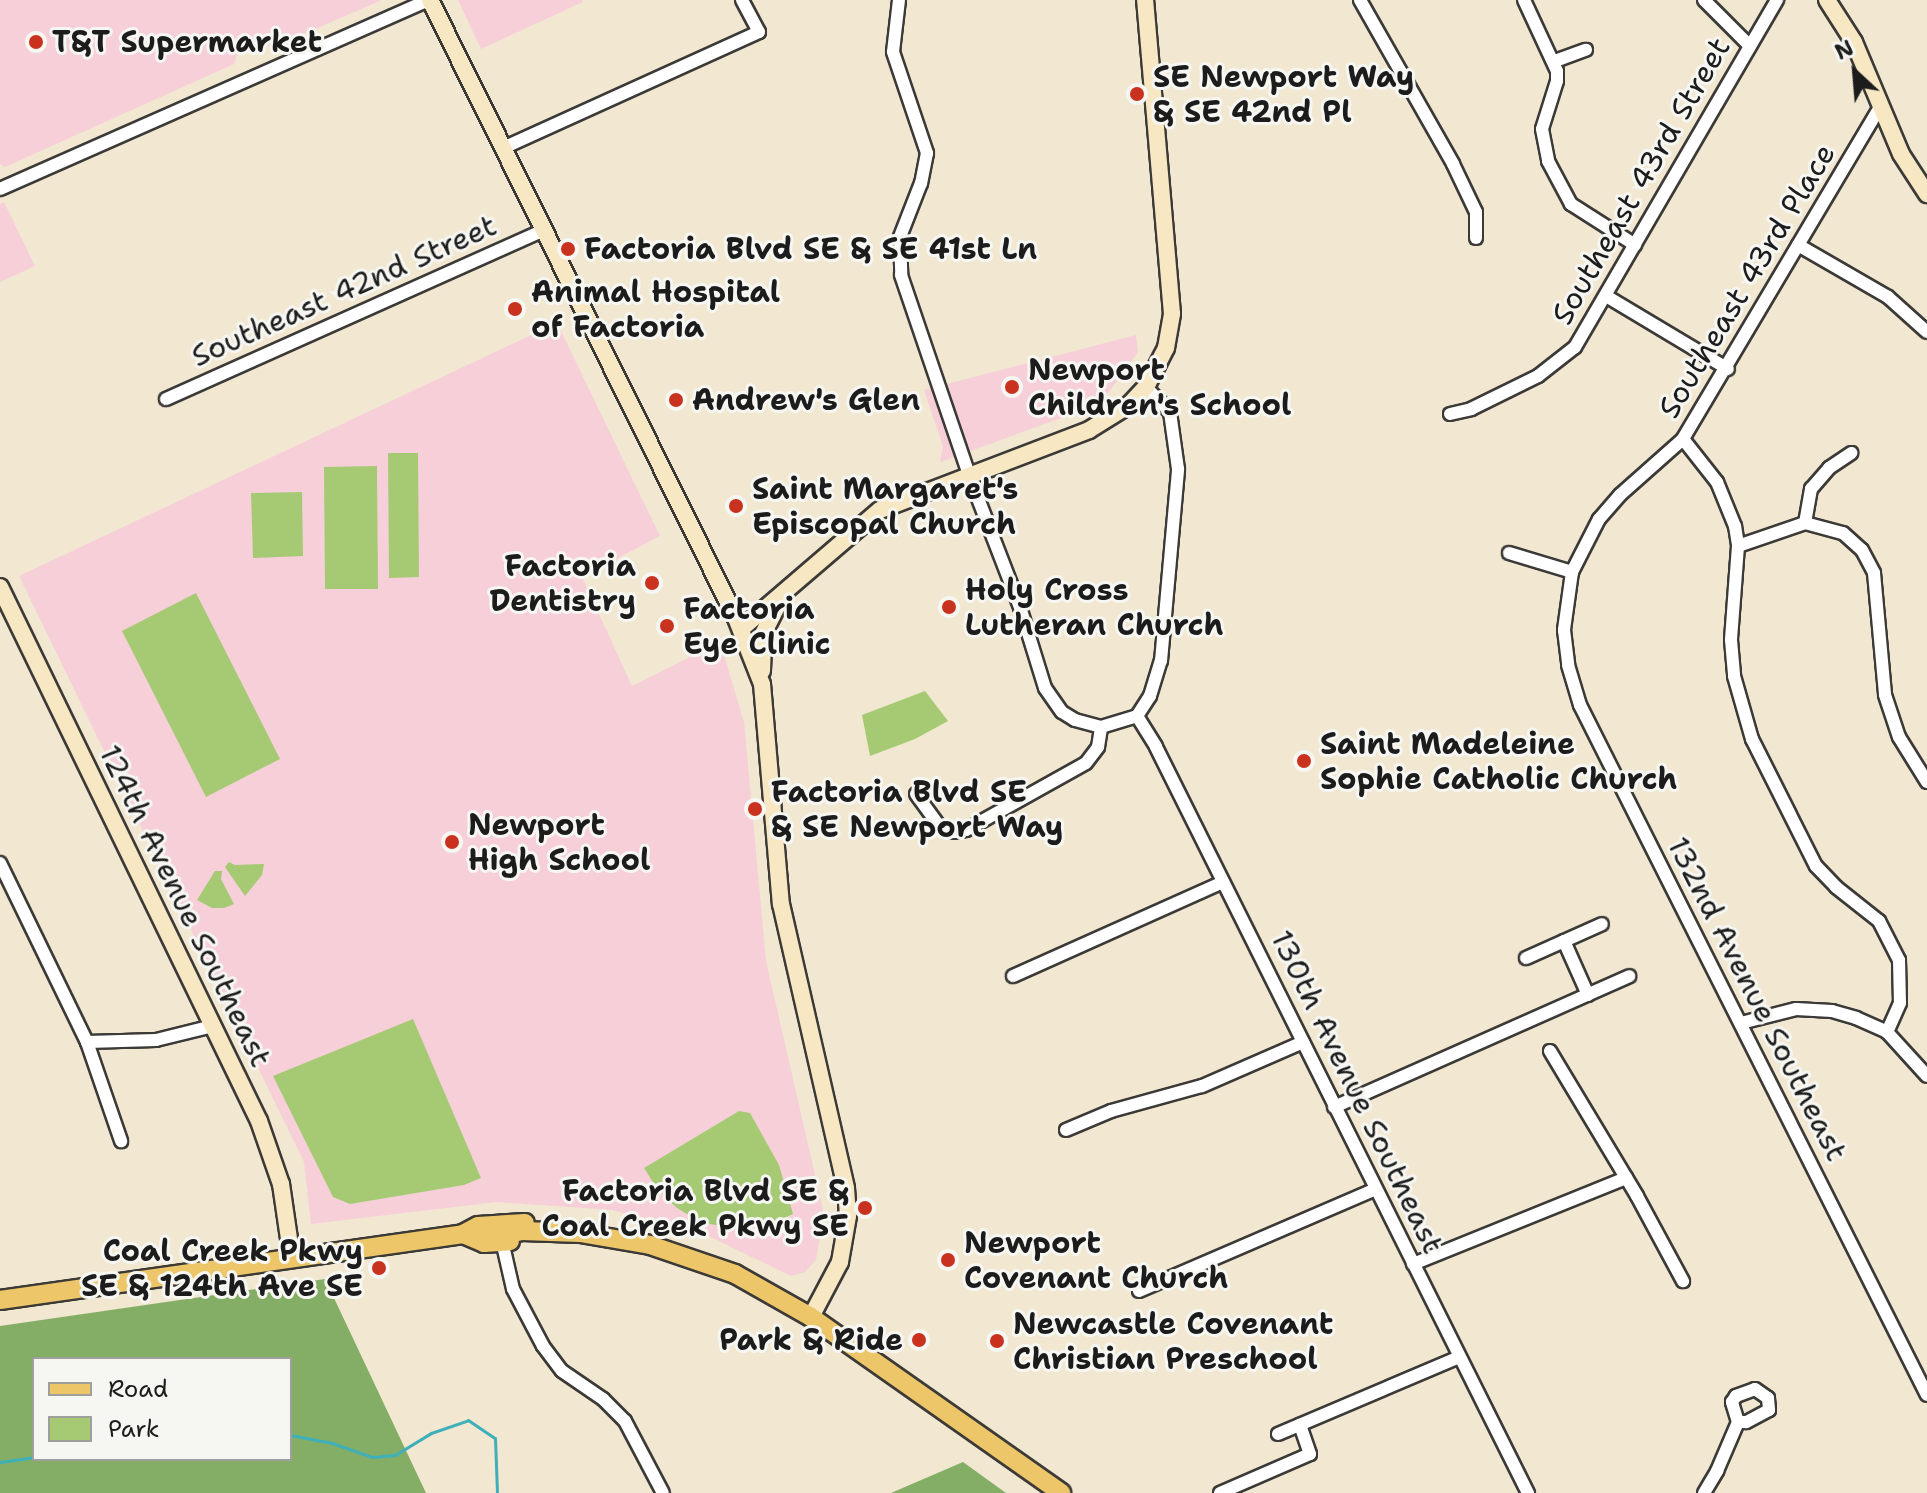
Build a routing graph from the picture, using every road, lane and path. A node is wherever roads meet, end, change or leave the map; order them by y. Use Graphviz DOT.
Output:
graph roads {
  1 [pos="429,0"];
  2 [pos="742,0"];
  3 [pos="899,0"];
  4 [pos="1145,0"];
  5 [pos="1360,0"];
  6 [pos="1524,0"];
  7 [pos="1704,0"];
  8 [pos="1777,0"];
  9 [pos="1827,0"];
  10 [pos="1750,46"];
  11 [pos="1586,50"];
  12 [pos="1555,61"];
  13 [pos="1880,107"];
  14 [pos="503,148"];
  15 [pos="0,189"];
  16 [pos="1927,194"];
  17 [pos="543,230"];
  18 [pos="1476,238"];
  19 [pos="1635,245"];
  20 [pos="1798,245"];
  21 [pos="1606,296"];
  22 [pos="1927,332"];
  23 [pos="1728,369"];
  24 [pos="1146,387"];
  25 [pos="166,399"];
  26 [pos="1450,414"];
  27 [pos="1683,439"];
  28 [pos="1851,453"];
  29 [pos="969,475"];
  30 [pos="1805,523"];
  31 [pos="1738,546"];
  32 [pos="1509,553"];
  33 [pos="1572,572"];
  34 [pos="791,585"];
  35 [pos="0,587"];
  36 [pos="741,629"];
  37 [pos="762,684"];
  38 [pos="1137,716"];
  39 [pos="1101,727"];
  40 [pos="1927,782"];
  41 [pos="916,794"];
  42 [pos="0,863"];
  43 [pos="1223,882"];
  44 [pos="1602,924"];
  45 [pos="1564,941"];
  46 [pos="1526,958"];
  47 [pos="1013,976"];
  48 [pos="1629,976"];
  49 [pos="1588,995"];
  50 [pos="1741,1023"];
  51 [pos="213,1026"];
  52 [pos="1887,1032"];
  53 [pos="87,1042"];
  54 [pos="1303,1042"];
  55 [pos="1550,1051"];
  56 [pos="1927,1076"];
  57 [pos="1334,1107"];
  58 [pos="1066,1130"];
  59 [pos="121,1141"];
  60 [pos="1626,1178"];
  61 [pos="1374,1190"];
  62 [pos="463,1234"];
  63 [pos="604,1236"];
  64 [pos="502,1241"];
  65 [pos="292,1259"];
  66 [pos="1413,1264"];
  67 [pos="1683,1281"];
  68 [pos="1139,1291"];
  69 [pos="0,1300"];
  70 [pos="811,1317"];
  71 [pos="1459,1357"];
  72 [pos="1927,1395"];
  73 [pos="1738,1422"];
  74 [pos="1300,1425"];
  75 [pos="1278,1434"];
  76 [pos="663,1493"];
  77 [pos="1061,1493"];
  78 [pos="1220,1493"];
  79 [pos="1528,1493"];
  80 [pos="1704,1493"];
  1 -- 14 [label="main road"];
  1 -- 15 [label="street"];
  2 -- 14 [label="street"];
  3 -- 29 [label="street"];
  4 -- 24 [label="main road"];
  5 -- 18 [label="street"];
  6 -- 12 [label="street"];
  7 -- 10 [label="street"];
  8 -- 10 [label="street, Southeast 43rd Street"];
  9 -- 13 [label="main road"];
  10 -- 19 [label="street, Southeast 43rd Street"];
  11 -- 12 [label="street"];
  12 -- 19 [label="street"];
  13 -- 16 [label="main road"];
  13 -- 20 [label="street, Southeast 43rd Place"];
  14 -- 17 [label="main road"];
  17 -- 25 [label="street, Southeast 42nd Street"];
  17 -- 36 [label="main road"];
  19 -- 21 [label="street, Southeast 43rd Street"];
  20 -- 22 [label="street"];
  20 -- 23 [label="street, Southeast 43rd Place"];
  21 -- 23 [label="street"];
  21 -- 26 [label="street, Southeast 43rd Street"];
  23 -- 27 [label="street, Southeast 43rd Place"];
  24 -- 29 [label="main road"];
  24 -- 38 [label="street"];
  27 -- 31 [label="street"];
  27 -- 33 [label="street, Southeast 43rd Place"];
  28 -- 30 [label="street"];
  29 -- 34 [label="main road"];
  29 -- 39 [label="street"];
  30 -- 31 [label="street"];
  30 -- 40 [label="street"];
  31 -- 52 [label="street"];
  32 -- 33 [label="street"];
  33 -- 50 [label="street, 132nd Avenue Southeast"];
  34 -- 36 [label="main road"];
  34 -- 37 [label="main road"];
  35 -- 51 [label="main road, 124th Avenue Southeast"];
  36 -- 37 [label="main road"];
  37 -- 70 [label="main road"];
  38 -- 39 [label="street"];
  38 -- 43 [label="street, 130th Avenue Southeast"];
  39 -- 41 [label="street"];
  42 -- 53 [label="street"];
  43 -- 47 [label="street"];
  43 -- 54 [label="street, 130th Avenue Southeast"];
  44 -- 45 [label="street"];
  45 -- 46 [label="street"];
  45 -- 49 [label="street"];
  48 -- 49 [label="street"];
  49 -- 57 [label="street"];
  50 -- 52 [label="street"];
  50 -- 72 [label="street, 132nd Avenue Southeast"];
  51 -- 53 [label="street"];
  51 -- 65 [label="main road, 124th Avenue Southeast"];
  52 -- 56 [label="street"];
  53 -- 59 [label="street"];
  54 -- 57 [label="street, 130th Avenue Southeast"];
  54 -- 58 [label="street"];
  55 -- 60 [label="street"];
  57 -- 61 [label="street, 130th Avenue Southeast"];
  60 -- 66 [label="street"];
  60 -- 67 [label="street"];
  61 -- 66 [label="street, 130th Avenue Southeast"];
  61 -- 68 [label="street"];
  62 -- 63 [label="main road"];
  62 -- 64 [label="main road"];
  62 -- 65 [label="main road"];
  63 -- 64 [label="main road"];
  63 -- 70 [label="main road"];
  64 -- 76 [label="street"];
  65 -- 69 [label="main road"];
  66 -- 71 [label="street, 130th Avenue Southeast"];
  70 -- 77 [label="main road"];
  71 -- 74 [label="street"];
  71 -- 79 [label="street, 130th Avenue Southeast"];
  73 -- 80 [label="street"];
  74 -- 75 [label="street"];
  74 -- 78 [label="street"];
}
